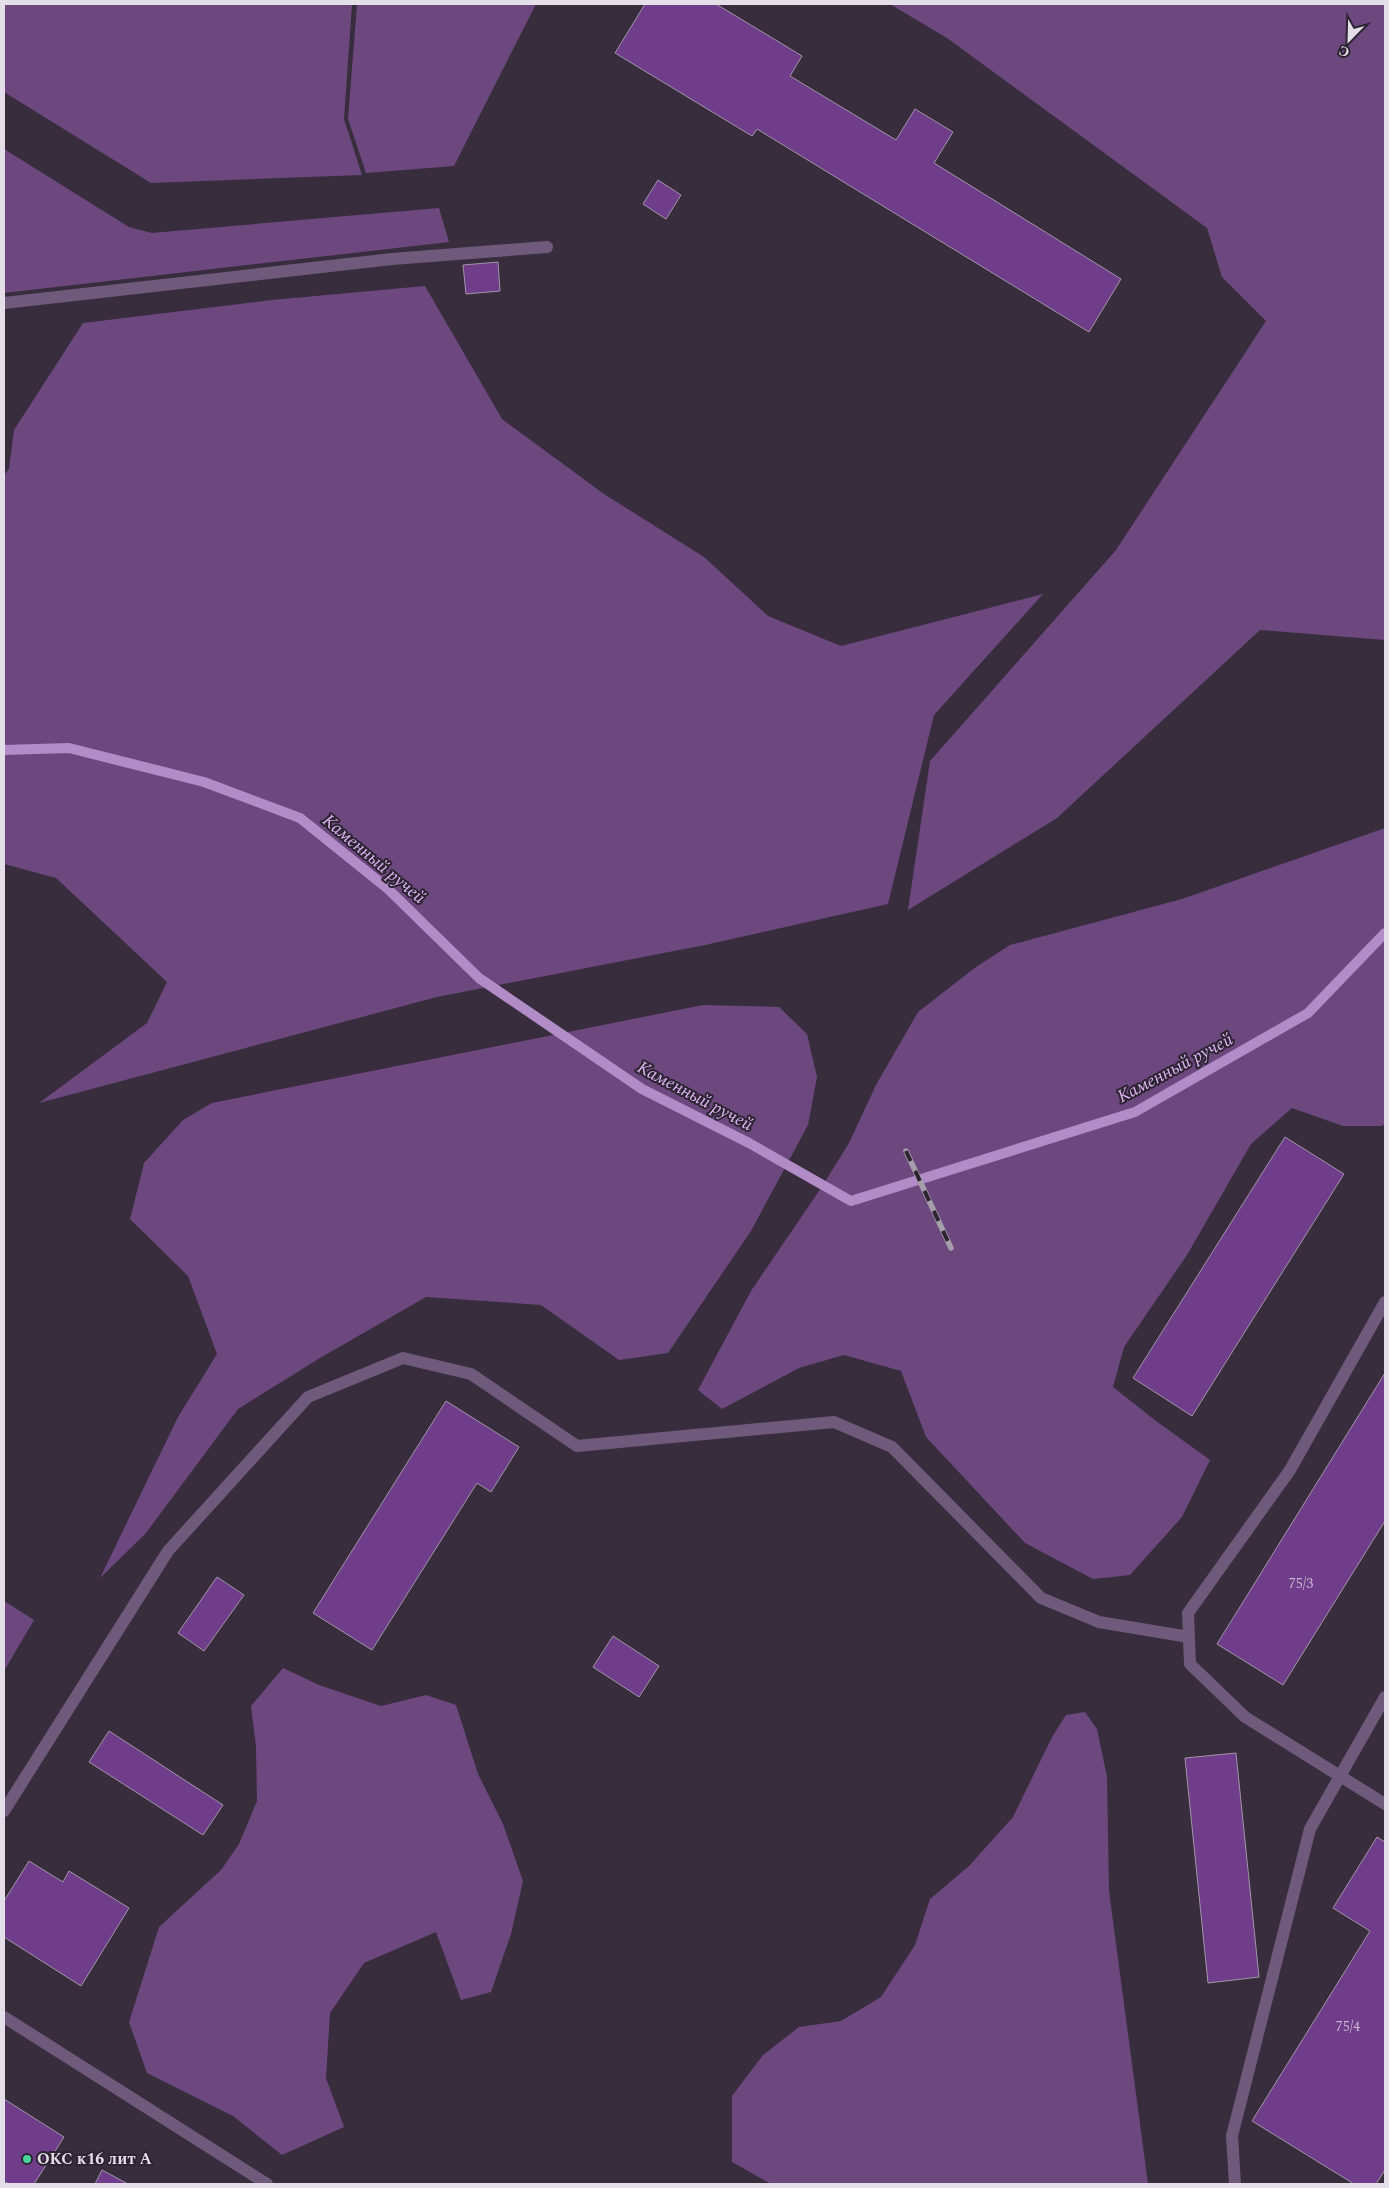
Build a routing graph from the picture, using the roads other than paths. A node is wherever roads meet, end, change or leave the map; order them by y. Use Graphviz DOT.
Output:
graph roads {
  1 [pos="546,248"];
  2 [pos="4,303"];
  3 [pos="1385,1302"];
  4 [pos="1189,1637"];
  5 [pos="1385,1697"];
  6 [pos="1340,1776"];
  7 [pos="1385,1804"];
  8 [pos="4,1811"];
  9 [pos="4,2017"];
  10 [pos="267,2184"];
  11 [pos="1235,2184"];
  1 -- 2 [label="lane"];
  3 -- 4 [label="lane"];
  4 -- 6 [label="lane"];
  4 -- 8 [label="lane"];
  5 -- 6 [label="lane"];
  6 -- 7 [label="lane"];
  6 -- 11 [label="lane"];
  9 -- 10 [label="lane"];
}
